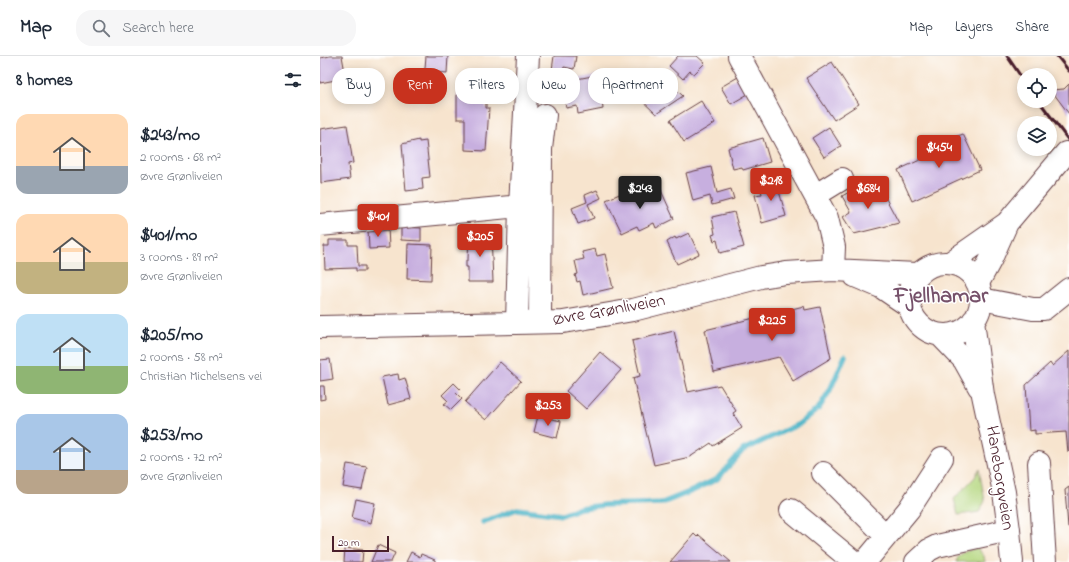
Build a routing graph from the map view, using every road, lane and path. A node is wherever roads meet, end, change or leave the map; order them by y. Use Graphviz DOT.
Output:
graph roads {
  1 [pos="528,56"];
  2 [pos="739,56"];
  3 [pos="545,115"];
  4 [pos="1066,153"];
  5 [pos="842,179"];
  6 [pos="816,195"];
  7 [pos="520,206"];
  8 [pos="1007,223"];
  9 [pos="320,225"];
  10 [pos="951,262"];
  11 [pos="840,271"];
  12 [pos="917,274"];
  13 [pos="1069,289"];
  14 [pos="980,291"];
  15 [pos="909,306"];
  16 [pos="973,321"];
  17 [pos="540,322"];
  18 [pos="516,323"];
  19 [pos="320,327"];
  20 [pos="940,335"];
  21 [pos="984,395"];
  22 [pos="942,458"];
  23 [pos="1039,463"];
  24 [pos="823,473"];
  25 [pos="791,510"];
  26 [pos="1008,530"];
  27 [pos="886,536"];
  28 [pos="854,562"];
  29 [pos="865,562"];
  30 [pos="916,562"];
  31 [pos="1012,562"];
  32 [pos="1045,562"];
  1 -- 7 [label="street"];
  2 -- 6 [label="street"];
  3 -- 17 [label="street"];
  4 -- 8 [label="street"];
  5 -- 6 [label="street"];
  6 -- 11 [label="street"];
  7 -- 9 [label="street"];
  7 -- 18 [label="street"];
  8 -- 10 [label="street"];
  8 -- 14 [label="street"];
  10 -- 12 [label="street"];
  10 -- 14 [label="street"];
  11 -- 12 [label="street, Øvre Grønliveien"];
  11 -- 15 [label="street, Øvre Grønliveien"];
  11 -- 17 [label="street, Øvre Grønliveien"];
  12 -- 15 [label="street"];
  13 -- 14 [label="street"];
  14 -- 16 [label="street"];
  15 -- 20 [label="street"];
  16 -- 20 [label="street"];
  16 -- 21 [label="street, Haneborgveien"];
  17 -- 18 [label="street, Øvre Grønliveien"];
  18 -- 19 [label="street, Øvre Grønliveien"];
  20 -- 21 [label="street, Haneborgveien"];
  21 -- 26 [label="street, Haneborgveien"];
  22 -- 27 [label="street"];
  23 -- 32 [label="street"];
  24 -- 27 [label="street"];
  25 -- 28 [label="street"];
  26 -- 30 [label="street"];
  26 -- 31 [label="street, Haneborgveien"];
  27 -- 29 [label="street"];
}
